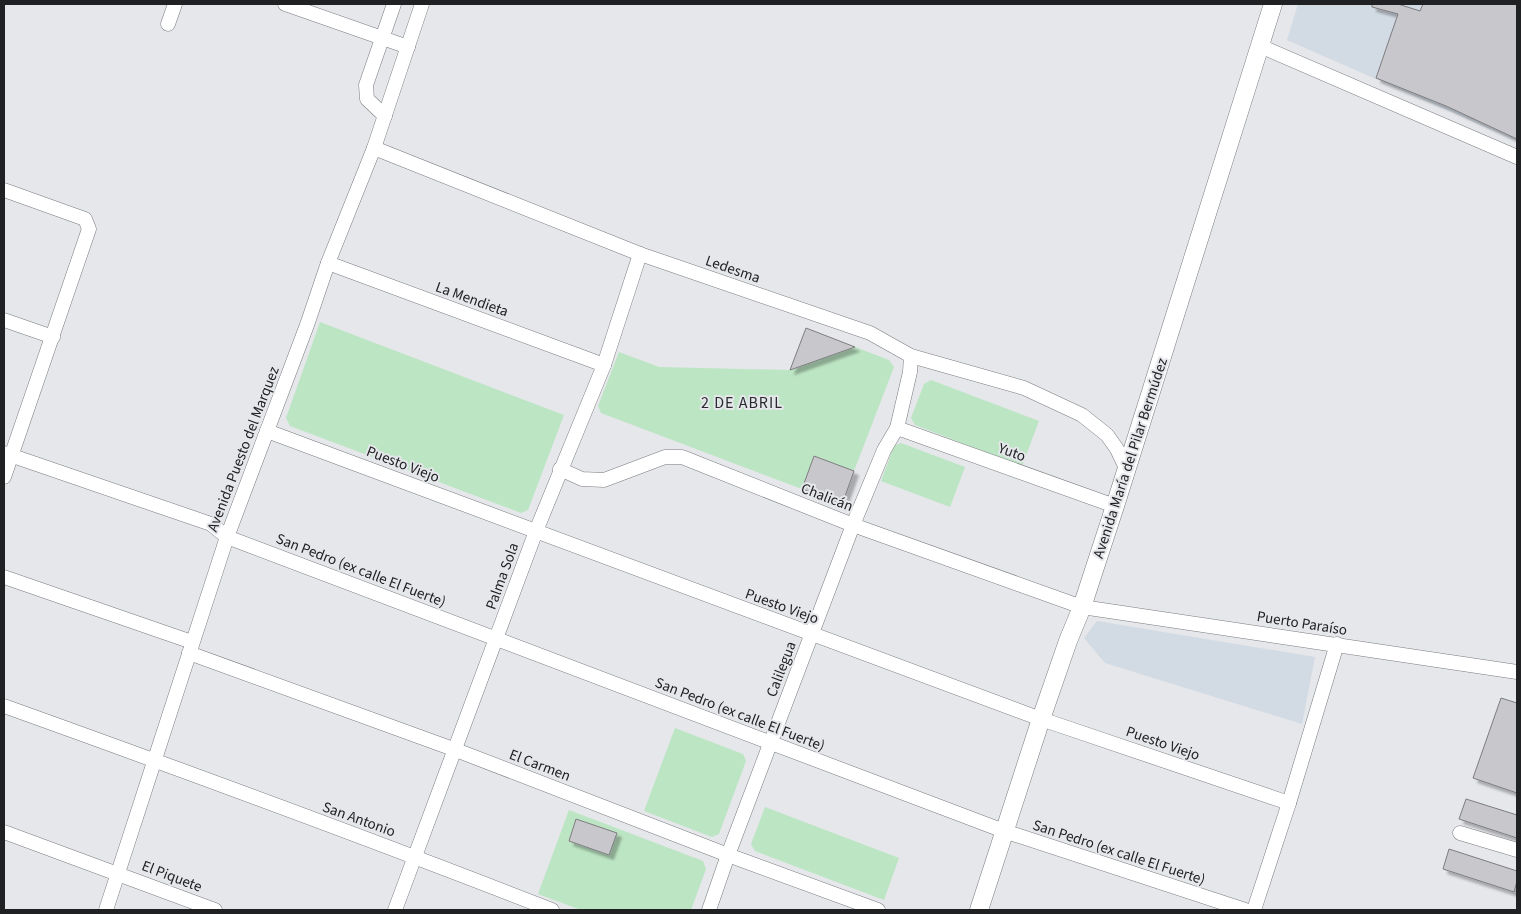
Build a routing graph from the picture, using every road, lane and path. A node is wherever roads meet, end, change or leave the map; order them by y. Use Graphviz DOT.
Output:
graph roads {
  1 [pos="175,4"];
  2 [pos="284,4"];
  3 [pos="394,4"];
  4 [pos="422,4"];
  5 [pos="1273,4"];
  6 [pos="168,24"];
  7 [pos="382,38"];
  8 [pos="1260,46"];
  9 [pos="408,47"];
  10 [pos="385,116"];
  11 [pos="374,148"];
  12 [pos="1517,156"];
  13 [pos="4,190"];
  14 [pos="640,254"];
  15 [pos="328,263"];
  16 [pos="4,320"];
  17 [pos="53,337"];
  18 [pos="911,356"];
  19 [pos="604,365"];
  20 [pos="897,428"];
  21 [pos="267,430"];
  22 [pos="8,454"];
  23 [pos="1126,468"];
  24 [pos="560,469"];
  25 [pos="4,477"];
  26 [pos="1115,506"];
  27 [pos="853,525"];
  28 [pos="536,531"];
  29 [pos="227,537"];
  30 [pos="4,577"];
  31 [pos="1082,607"];
  32 [pos="812,634"];
  33 [pos="497,638"];
  34 [pos="1337,644"];
  35 [pos="191,648"];
  36 [pos="1517,672"];
  37 [pos="4,706"];
  38 [pos="1041,719"];
  39 [pos="771,743"];
  40 [pos="456,750"];
  41 [pos="154,760"];
  42 [pos="1289,803"];
  43 [pos="1004,831"];
  44 [pos="4,832"];
  45 [pos="1460,833"];
  46 [pos="1517,850"];
  47 [pos="728,855"];
  48 [pos="415,857"];
  49 [pos="117,873"];
  50 [pos="106,910"];
  51 [pos="215,910"];
  52 [pos="396,910"];
  53 [pos="552,910"];
  54 [pos="709,910"];
  55 [pos="878,910"];
  56 [pos="979,910"];
  57 [pos="1245,910"];
  58 [pos="1254,910"];
  1 -- 6 [label="street"];
  2 -- 7 [label="street"];
  3 -- 7 [label="street"];
  4 -- 9 [label="street, Avenida Puesto del Marquez"];
  5 -- 8 [label="street, Avenida María del Pilar Bermúdez"];
  7 -- 9 [label="street"];
  7 -- 10 [label="street"];
  8 -- 12 [label="street"];
  8 -- 23 [label="street, Avenida María del Pilar Bermúdez"];
  9 -- 10 [label="street, Avenida Puesto del Marquez"];
  10 -- 11 [label="street, Avenida Puesto del Marquez"];
  11 -- 14 [label="street, Ledesma"];
  11 -- 15 [label="street, Avenida Puesto del Marquez"];
  13 -- 17 [label="street"];
  14 -- 18 [label="street, Ledesma"];
  14 -- 19 [label="street, Palma Sola"];
  15 -- 19 [label="street, La Mendieta"];
  15 -- 21 [label="street, Avenida Puesto del Marquez"];
  16 -- 17 [label="street"];
  17 -- 22 [label="street"];
  18 -- 20 [label="street, Calilegua"];
  18 -- 23 [label="street, Ledesma"];
  19 -- 24 [label="street, Palma Sola"];
  20 -- 26 [label="street, Yuto"];
  20 -- 27 [label="street, Calilegua"];
  21 -- 28 [label="street, Puesto Viejo"];
  21 -- 29 [label="street, Avenida Puesto del Marquez"];
  22 -- 25 [label="street"];
  22 -- 29 [label="street, San Pedro (ex calle El Fuerte)"];
  23 -- 26 [label="street, Avenida María del Pilar Bermúdez"];
  24 -- 27 [label="street, Chalicán"];
  24 -- 28 [label="street, Palma Sola"];
  26 -- 31 [label="street, Avenida María del Pilar Bermúdez"];
  27 -- 31 [label="street, Chalicán"];
  27 -- 32 [label="street, Calilegua"];
  28 -- 32 [label="street, Puesto Viejo"];
  28 -- 33 [label="street, Palma Sola"];
  29 -- 33 [label="street, San Pedro (ex calle El Fuerte)"];
  29 -- 35 [label="street, Avenida Puesto del Marquez"];
  30 -- 35 [label="street, El Carmen"];
  31 -- 34 [label="street, Puerto Paraíso"];
  31 -- 38 [label="street, Avenida María del Pilar Bermúdez"];
  32 -- 38 [label="street, Puesto Viejo"];
  32 -- 39 [label="street, Calilegua"];
  33 -- 39 [label="street, San Pedro (ex calle El Fuerte)"];
  33 -- 40 [label="street, Palma Sola"];
  34 -- 36 [label="street, Puerto Paraíso"];
  34 -- 42 [label="street"];
  35 -- 40 [label="street, El Carmen"];
  35 -- 41 [label="street, Avenida Puesto del Marquez"];
  37 -- 41 [label="street, San Antonio"];
  38 -- 42 [label="street, Puesto Viejo"];
  38 -- 43 [label="street, Avenida María del Pilar Bermúdez"];
  39 -- 43 [label="street, San Pedro (ex calle El Fuerte)"];
  39 -- 47 [label="street, Calilegua"];
  40 -- 47 [label="street, El Carmen"];
  40 -- 48 [label="street, Palma Sola"];
  41 -- 48 [label="street, San Antonio"];
  41 -- 49 [label="street, Avenida Puesto del Marquez"];
  42 -- 58 [label="street"];
  43 -- 56 [label="street, Avenida María del Pilar Bermúdez"];
  43 -- 57 [label="street, San Pedro (ex calle El Fuerte)"];
  44 -- 49 [label="street, El Piquete"];
  45 -- 46 [label="street"];
  47 -- 54 [label="street, Calilegua"];
  47 -- 55 [label="street, El Carmen"];
  48 -- 52 [label="street, Palma Sola"];
  48 -- 53 [label="street, San Antonio"];
  49 -- 50 [label="street, Avenida Puesto del Marquez"];
  49 -- 51 [label="street, El Piquete"];
}
